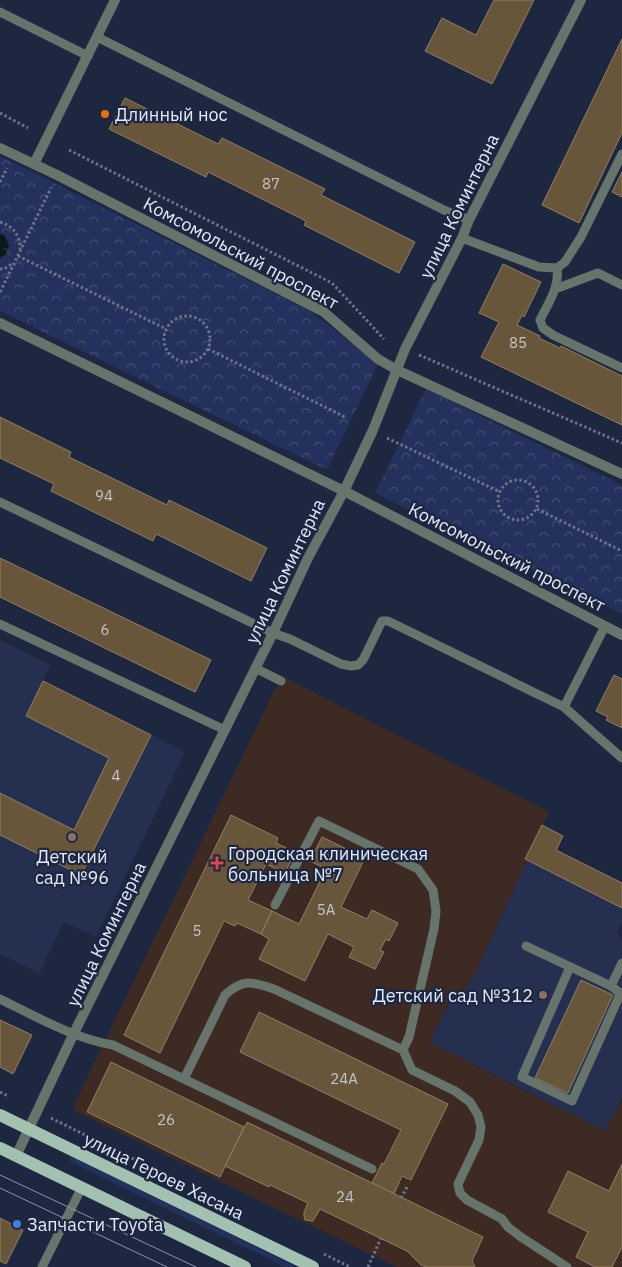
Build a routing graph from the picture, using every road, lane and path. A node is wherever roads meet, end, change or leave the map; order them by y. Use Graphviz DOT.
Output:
graph roads {
  1 [pos="115,0"];
  2 [pos="582,0"];
  3 [pos="0,12"];
  4 [pos="97,37"];
  5 [pos="88,56"];
  6 [pos="0,113"];
  7 [pos="28,128"];
  8 [pos="0,148"];
  9 [pos="69,150"];
  10 [pos="622,154"];
  11 [pos="9,163"];
  12 [pos="34,164"];
  13 [pos="0,182"];
  14 [pos="51,188"];
  15 [pos="469,220"];
  16 [pos="0,222"];
  17 [pos="462,238"];
  18 [pos="18,256"];
  19 [pos="557,268"];
  20 [pos="0,269"];
  21 [pos="622,286"];
  22 [pos="555,288"];
  23 [pos="0,292"];
  24 [pos="0,323"];
  25 [pos="166,329"];
  26 [pos="384,338"];
  27 [pos="208,350"];
  28 [pos="419,355"];
  29 [pos="622,368"];
  30 [pos="397,370"];
  31 [pos="347,418"];
  32 [pos="387,438"];
  33 [pos="622,443"];
  34 [pos="622,474"];
  35 [pos="344,491"];
  36 [pos="500,492"];
  37 [pos="0,502"];
  38 [pos="537,509"];
  39 [pos="622,551"];
  40 [pos="0,624"];
  41 [pos="605,626"];
  42 [pos="273,633"];
  43 [pos="622,635"];
  44 [pos="255,668"];
  45 [pos="281,681"];
  46 [pos="564,708"];
  47 [pos="226,730"];
  48 [pos="622,758"];
  49 [pos="275,905"];
  50 [pos="526,946"];
  51 [pos="622,964"];
  52 [pos="570,967"];
  53 [pos="611,986"];
  54 [pos="0,999"];
  55 [pos="74,1033"];
  56 [pos="403,1050"];
  57 [pos="184,1079"];
  58 [pos="0,1092"];
  59 [pos="8,1096"];
  60 [pos="0,1115"];
  61 [pos="28,1129"];
  62 [pos="0,1148"];
  63 [pos="16,1156"];
  64 [pos="372,1169"];
  65 [pos="82,1187"];
  66 [pos="407,1187"];
  67 [pos="401,1198"];
  68 [pos="381,1238"];
  69 [pos="42,1267"];
  70 [pos="245,1267"];
  71 [pos="313,1267"];
  72 [pos="368,1267"];
  73 [pos="567,1267"];
  1 -- 4 [label="street"];
  2 -- 15 [label="street, улица Коминтерна"];
  3 -- 5 [label="lane"];
  4 -- 5 [label="street"];
  4 -- 15 [label="lane"];
  5 -- 12 [label="street"];
  6 -- 7 [label="path"];
  8 -- 12 [label="street, Комсомольский проспект"];
  9 -- 26 [label="path"];
  10 -- 19 [label="lane"];
  11 -- 13 [label="path"];
  12 -- 30 [label="street, Комсомольский проспект"];
  14 -- 18 [label="path"];
  15 -- 17 [label="street, улица Коминтерна"];
  16 -- 18 [label="path"];
  17 -- 19 [label="lane"];
  17 -- 30 [label="street, улица Коминтерна"];
  18 -- 20 [label="path"];
  18 -- 23 [label="path"];
  18 -- 25 [label="path"];
  19 -- 22 [label="lane"];
  21 -- 22 [label="lane"];
  22 -- 29 [label="lane"];
  24 -- 35 [label="street, Комсомольский проспект"];
  25 -- 27 [label="path"];
  25 -- 27 [label="path"];
  27 -- 31 [label="path"];
  28 -- 33 [label="path"];
  30 -- 34 [label="street, Комсомольский проспект"];
  30 -- 35 [label="street, улица Коминтерна"];
  32 -- 36 [label="path"];
  35 -- 41 [label="street, Комсомольский проспект"];
  35 -- 42 [label="street, улица Коминтерна"];
  36 -- 38 [label="path"];
  36 -- 38 [label="path"];
  37 -- 42 [label="lane"];
  38 -- 39 [label="path"];
  40 -- 47 [label="lane"];
  41 -- 43 [label="street, Комсомольский проспект"];
  41 -- 46 [label="lane"];
  42 -- 44 [label="street, улица Коминтерна"];
  42 -- 46 [label="lane"];
  44 -- 45 [label="lane"];
  44 -- 47 [label="street, улица Коминтерна"];
  46 -- 48 [label="lane"];
  47 -- 55 [label="street, улица Коминтерна"];
  49 -- 56 [label="lane"];
  50 -- 52 [label="lane"];
  51 -- 53 [label="lane"];
  52 -- 53 [label="lane"];
  52 -- 53 [label="lane"];
  54 -- 55 [label="lane"];
  55 -- 57 [label="lane"];
  55 -- 61 [label="street, улица Коминтерна"];
  56 -- 57 [label="lane"];
  56 -- 73 [label="lane"];
  57 -- 64 [label="lane"];
  58 -- 59 [label="path"];
  60 -- 61 [label="main road, улица Героев Хасана"];
  61 -- 63 [label="street, улица Коминтерна"];
  61 -- 71 [label="main road, улица Героев Хасана"];
  62 -- 63 [label="main road"];
  63 -- 65 [label="main road"];
  65 -- 69 [label="lane"];
  65 -- 70 [label="main road"];
  66 -- 67 [label="path"];
  68 -- 72 [label="path"];
}
